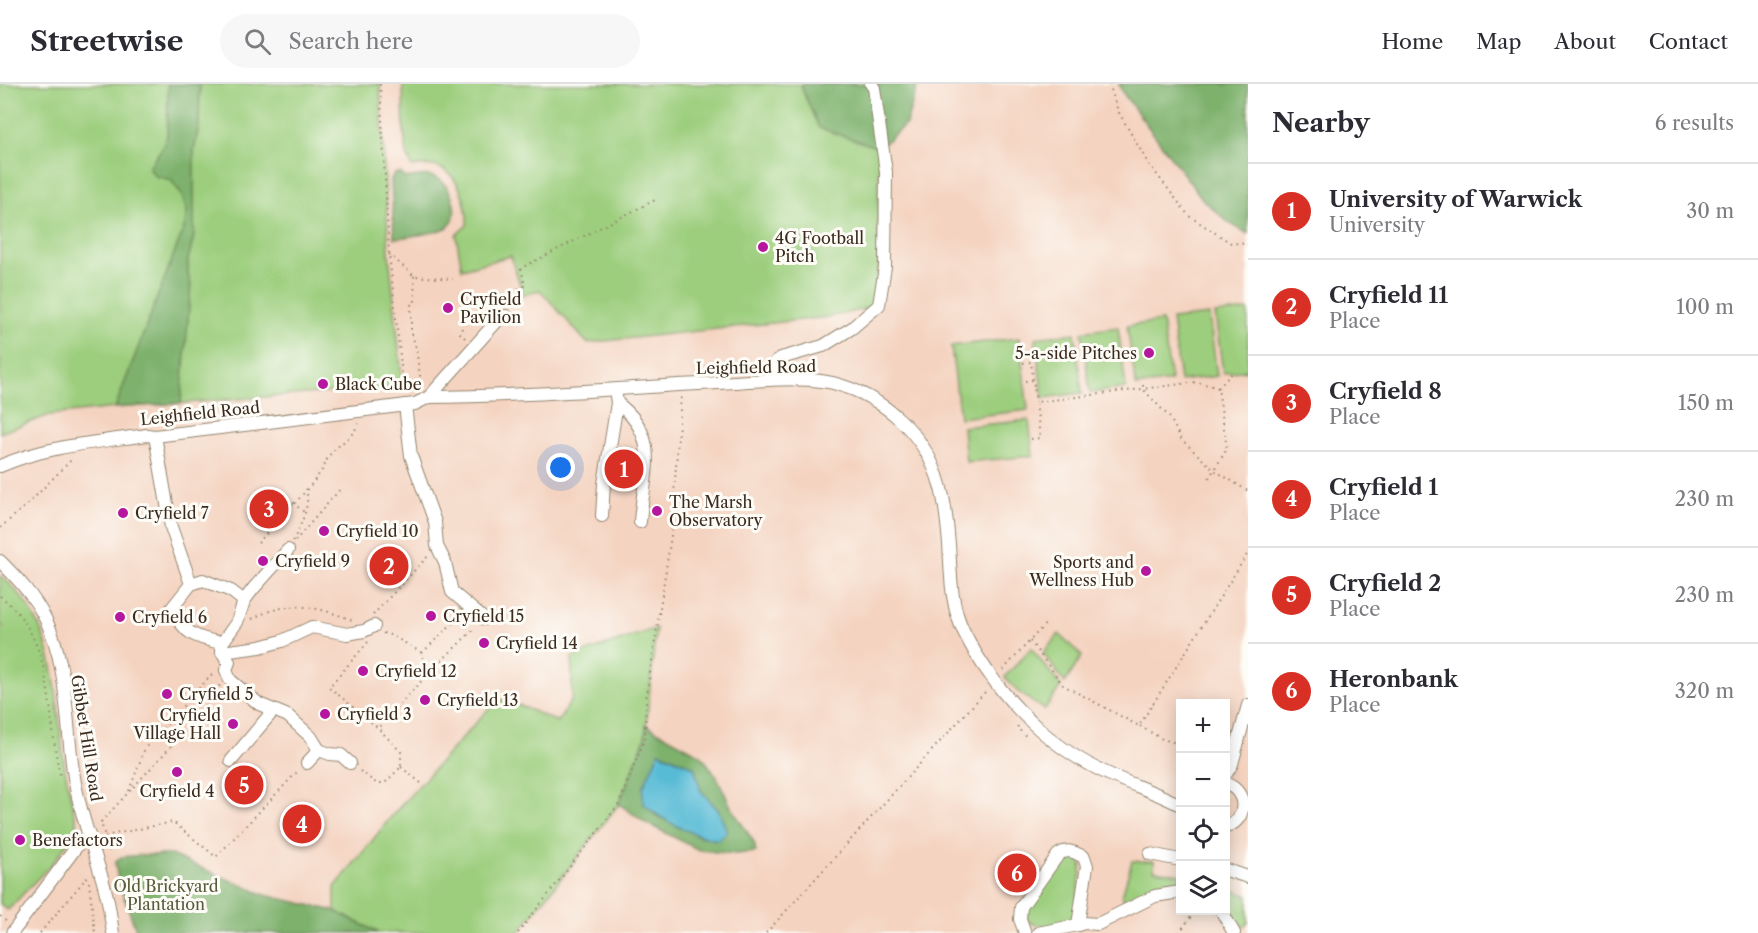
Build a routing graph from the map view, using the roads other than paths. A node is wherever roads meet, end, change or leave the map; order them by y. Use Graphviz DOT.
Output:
graph roads {
  1 [pos="871,84"];
  2 [pos="506,315"];
  3 [pos="778,380"];
  4 [pos="615,389"];
  5 [pos="429,397"];
  6 [pos="408,401"];
  7 [pos="617,403"];
  8 [pos="155,436"];
  9 [pos="0,466"];
  10 [pos="602,516"];
  11 [pos="640,522"];
  12 [pos="288,550"];
  13 [pos="0,561"];
  14 [pos="191,584"];
  15 [pos="244,601"];
  16 [pos="484,619"];
  17 [pos="374,625"];
  18 [pos="222,648"];
  19 [pos="1248,705"];
  20 [pos="273,711"];
  21 [pos="319,750"];
  22 [pos="231,761"];
  23 [pos="307,763"];
  24 [pos="350,763"];
  25 [pos="1230,766"];
  26 [pos="1230,771"];
  27 [pos="1230,786"];
  28 [pos="1149,790"];
  29 [pos="1238,790"];
  30 [pos="1176,794"];
  31 [pos="1176,803"];
  32 [pos="1246,804"];
  33 [pos="1236,824"];
  34 [pos="89,835"];
  35 [pos="1150,854"];
  36 [pos="1176,859"];
  37 [pos="1230,871"];
  38 [pos="1248,877"];
  39 [pos="1176,893"];
  40 [pos="1224,915"];
  41 [pos="1078,925"];
  42 [pos="12,933"];
  43 [pos="113,933"];
  44 [pos="1024,933"];
  45 [pos="1038,933"];
  46 [pos="1234,933"];
  1 -- 3 [label="street"];
  2 -- 5 [label="street"];
  3 -- 4 [label="street, Leighfield Road"];
  3 -- 28 [label="street, Leighfield Road"];
  4 -- 5 [label="street, Leighfield Road"];
  4 -- 7 [label="street"];
  5 -- 6 [label="street, Leighfield Road"];
  6 -- 8 [label="street, Leighfield Road"];
  6 -- 16 [label="street"];
  7 -- 10 [label="street"];
  7 -- 11 [label="street"];
  8 -- 9 [label="street, Leighfield Road"];
  8 -- 14 [label="street"];
  12 -- 15 [label="street"];
  13 -- 34 [label="street, Gibbet Hill Road"];
  14 -- 15 [label="street"];
  14 -- 18 [label="street"];
  15 -- 18 [label="street"];
  17 -- 18 [label="street"];
  18 -- 20 [label="street"];
  19 -- 25 [label="street"];
  20 -- 21 [label="street"];
  20 -- 22 [label="street"];
  21 -- 23 [label="street"];
  21 -- 24 [label="street"];
  26 -- 29 [label="street"];
  27 -- 29 [label="street"];
  28 -- 30 [label="street"];
  28 -- 31 [label="street"];
  29 -- 32 [label="street"];
  32 -- 33 [label="street"];
  34 -- 42 [label="street"];
  34 -- 43 [label="street, Gibbet Hill Road"];
  35 -- 36 [label="street"];
  37 -- 38 [label="street"];
  39 -- 41 [label="street"];
  40 -- 46 [label="street"];
  41 -- 44 [label="street"];
  41 -- 45 [label="street"];
}
